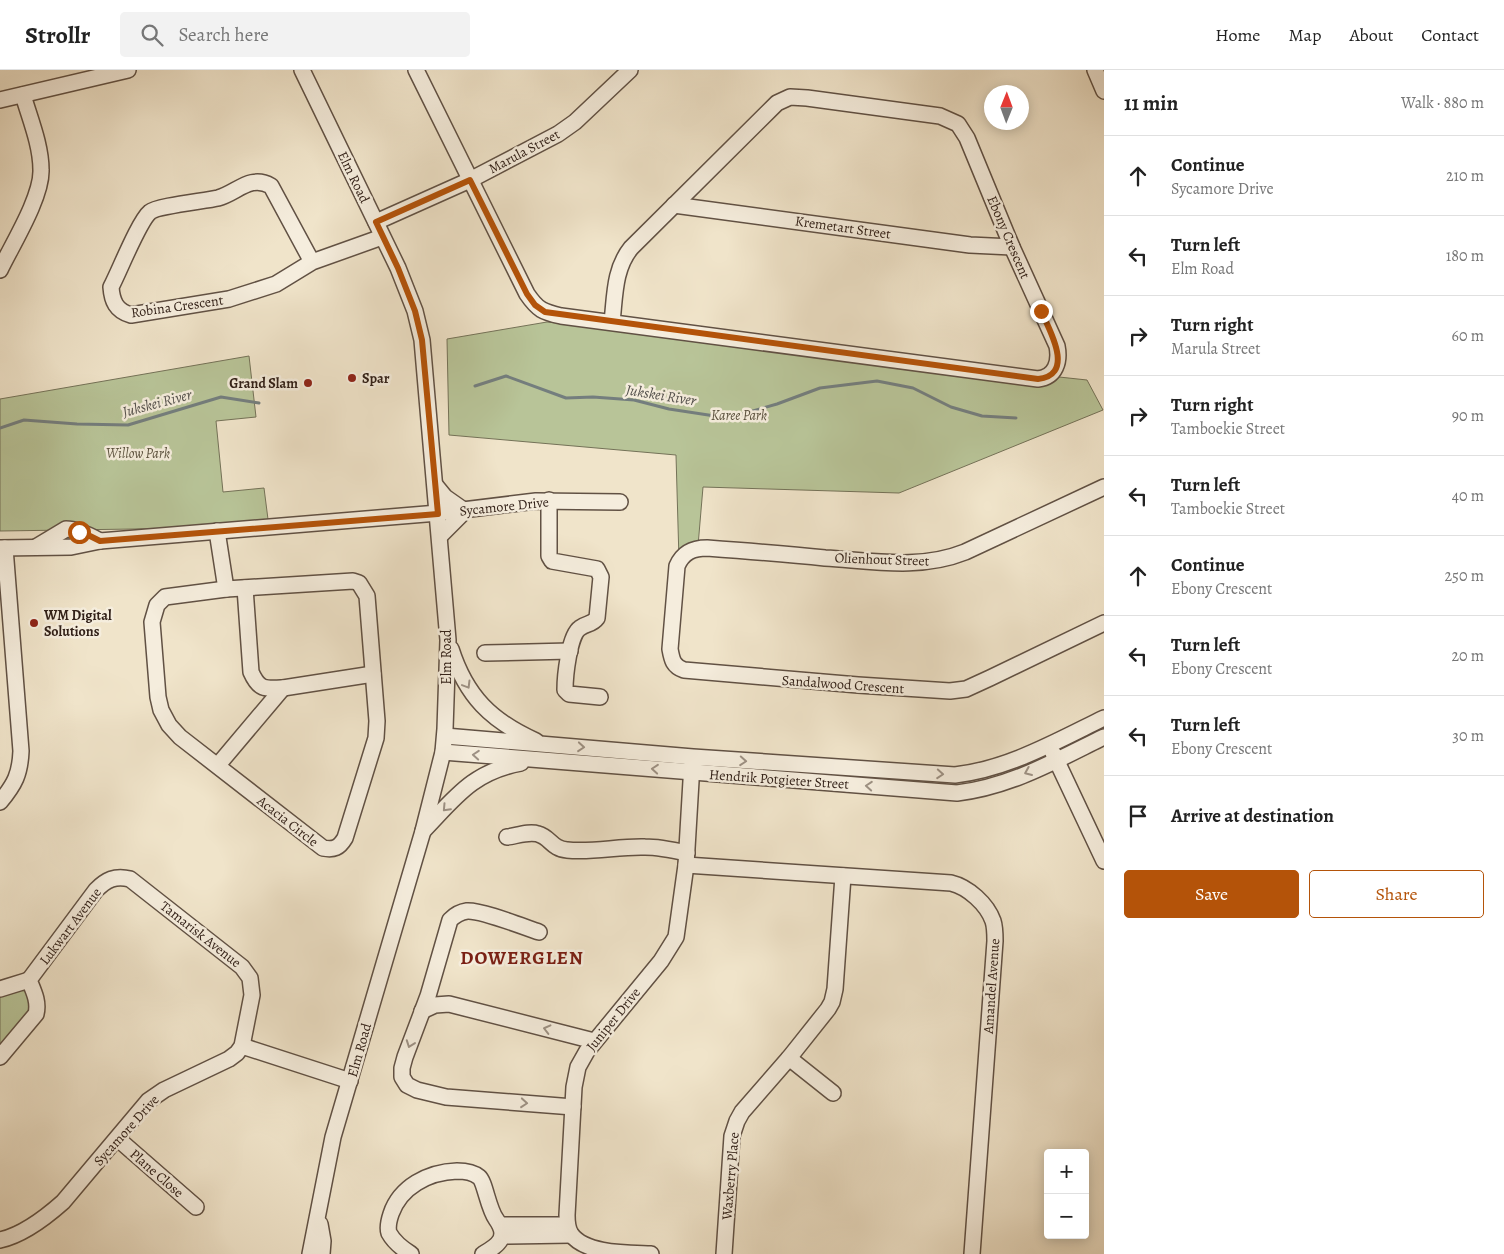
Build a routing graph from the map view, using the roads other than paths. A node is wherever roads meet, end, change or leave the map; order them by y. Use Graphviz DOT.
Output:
graph roads {
  1 [pos="128,70"];
  2 [pos="302,70"];
  3 [pos="416,70"];
  4 [pos="630,70"];
  5 [pos="1095,70"];
  6 [pos="1104,91"];
  7 [pos="23,95"];
  8 [pos="0,100"];
  9 [pos="470,180"];
  10 [pos="674,205"];
  11 [pos="376,222"];
  12 [pos="382,236"];
  13 [pos="1012,247"];
  14 [pos="312,262"];
  15 [pos="0,270"];
  16 [pos="612,322"];
  17 [pos="436,486"];
  18 [pos="1104,487"];
  19 [pos="549,500"];
  20 [pos="620,502"];
  21 [pos="465,510"];
  22 [pos="438,514"];
  23 [pos="217,531"];
  24 [pos="440,536"];
  25 [pos="2,548"];
  26 [pos="680,561"];
  27 [pos="246,588"];
  28 [pos="226,589"];
  29 [pos="1104,623"];
  30 [pos="448,640"];
  31 [pos="570,651"];
  32 [pos="485,653"];
  33 [pos="373,674"];
  34 [pos="283,688"];
  35 [pos="600,698"];
  36 [pos="1104,718"];
  37 [pos="445,736"];
  38 [pos="1104,737"];
  39 [pos="543,744"];
  40 [pos="1049,744"];
  41 [pos="443,752"];
  42 [pos="693,757"];
  43 [pos="549,760"];
  44 [pos="1057,760"];
  45 [pos="218,765"];
  46 [pos="692,773"];
  47 [pos="0,802"];
  48 [pos="423,831"];
  49 [pos="507,837"];
  50 [pos="1099,839"];
  51 [pos="686,859"];
  52 [pos="1104,861"];
  53 [pos="843,876"];
  54 [pos="115,877"];
  55 [pos="539,932"];
  56 [pos="29,980"];
  57 [pos="432,982"];
  58 [pos="0,989"];
  59 [pos="450,1004"];
  60 [pos="422,1011"];
  61 [pos="594,1041"];
  62 [pos="242,1046"];
  63 [pos="0,1056"];
  64 [pos="789,1058"];
  65 [pos="350,1081"];
  66 [pos="832,1093"];
  67 [pos="573,1107"];
  68 [pos="118,1139"];
  69 [pos="196,1207"];
  70 [pos="318,1215"];
  71 [pos="501,1231"];
  72 [pos="574,1239"];
  73 [pos="0,1240"];
  74 [pos="310,1254"];
  75 [pos="322,1254"];
  76 [pos="411,1254"];
  77 [pos="483,1254"];
  78 [pos="651,1254"];
  79 [pos="724,1254"];
  80 [pos="972,1254"];
  1 -- 7 [label="street"];
  2 -- 11 [label="street, Elm Road"];
  3 -- 9 [label="street"];
  4 -- 9 [label="street, Marula Street"];
  5 -- 6 [label="street"];
  7 -- 8 [label="street"];
  7 -- 15 [label="street"];
  9 -- 11 [label="street, Marula Street"];
  9 -- 16 [label="street"];
  10 -- 13 [label="street, Kremetart Street"];
  10 -- 13 [label="street, Ebony Crescent"];
  10 -- 16 [label="street, Ebony Crescent"];
  11 -- 12 [label="street, Elm Road"];
  12 -- 14 [label="street, Robina Crescent"];
  12 -- 17 [label="street, Elm Road"];
  13 -- 16 [label="street, Ebony Crescent"];
  14 -- 14 [label="street, Robina Crescent"];
  17 -- 21 [label="street"];
  17 -- 22 [label="street, Elm Road"];
  18 -- 26 [label="street, Olienhout Street"];
  19 -- 20 [label="street, Sycamore Drive"];
  19 -- 21 [label="street, Sycamore Drive"];
  19 -- 31 [label="street"];
  21 -- 22 [label="street, Sycamore Drive"];
  21 -- 24 [label="street"];
  22 -- 23 [label="street, Sycamore Drive"];
  22 -- 24 [label="street, Elm Road"];
  23 -- 25 [label="street, Sycamore Drive"];
  23 -- 28 [label="street"];
  24 -- 30 [label="street, Elm Road"];
  25 -- 47 [label="street"];
  26 -- 29 [label="street, Sandalwood Crescent"];
  27 -- 28 [label="street, Acacia Circle"];
  27 -- 33 [label="street, Acacia Circle"];
  27 -- 34 [label="street"];
  28 -- 45 [label="street, Acacia Circle"];
  30 -- 37 [label="street, Elm Road"];
  30 -- 39 [label="street, one-way"];
  31 -- 32 [label="street"];
  31 -- 35 [label="street"];
  33 -- 34 [label="street"];
  33 -- 45 [label="street, Acacia Circle"];
  34 -- 45 [label="street"];
  36 -- 40 [label="street, Hendrik Potgieter Street"];
  37 -- 39 [label="street, Hendrik Potgieter Street"];
  37 -- 41 [label="street, Elm Road"];
  38 -- 44 [label="street, Hendrik Potgieter Street"];
  39 -- 42 [label="street, Hendrik Potgieter Street, one-way"];
  42 -- 40 [label="street, Hendrik Potgieter Street, one-way"];
  40 -- 44 [label="street"];
  43 -- 41 [label="street, Hendrik Potgieter Street, one-way"];
  41 -- 48 [label="street, Elm Road"];
  42 -- 46 [label="street, Juniper Drive"];
  46 -- 43 [label="street, Hendrik Potgieter Street, one-way"];
  43 -- 48 [label="street, one-way"];
  44 -- 46 [label="street, Hendrik Potgieter Street, one-way"];
  44 -- 50 [label="street"];
  46 -- 51 [label="street, Juniper Drive"];
  48 -- 65 [label="street, Elm Road"];
  49 -- 51 [label="street, Amandel Avenue"];
  50 -- 52 [label="street"];
  51 -- 53 [label="street, Amandel Avenue"];
  51 -- 61 [label="street, Juniper Drive"];
  53 -- 64 [label="street, Waxberry Place"];
  53 -- 80 [label="street, Amandel Avenue"];
  54 -- 56 [label="street, Lukwart Avenue"];
  54 -- 62 [label="street, Tamarisk Avenue"];
  55 -- 57 [label="street"];
  56 -- 58 [label="street"];
  56 -- 63 [label="street"];
  57 -- 59 [label="street"];
  57 -- 60 [label="street"];
  59 -- 60 [label="street"];
  61 -- 59 [label="street, one-way"];
  60 -- 67 [label="street, one-way"];
  61 -- 67 [label="street, Juniper Drive"];
  62 -- 65 [label="street"];
  62 -- 68 [label="street, Sycamore Drive"];
  64 -- 66 [label="street"];
  64 -- 79 [label="street, Waxberry Place"];
  65 -- 70 [label="street, Elm Road"];
  67 -- 72 [label="street, Juniper Drive"];
  68 -- 69 [label="street, Plane Close"];
  68 -- 73 [label="street, Sycamore Drive"];
  70 -- 74 [label="street"];
  70 -- 75 [label="street, Elm Road"];
  71 -- 72 [label="street"];
  71 -- 76 [label="street"];
  71 -- 77 [label="street"];
  72 -- 78 [label="street"];
}
